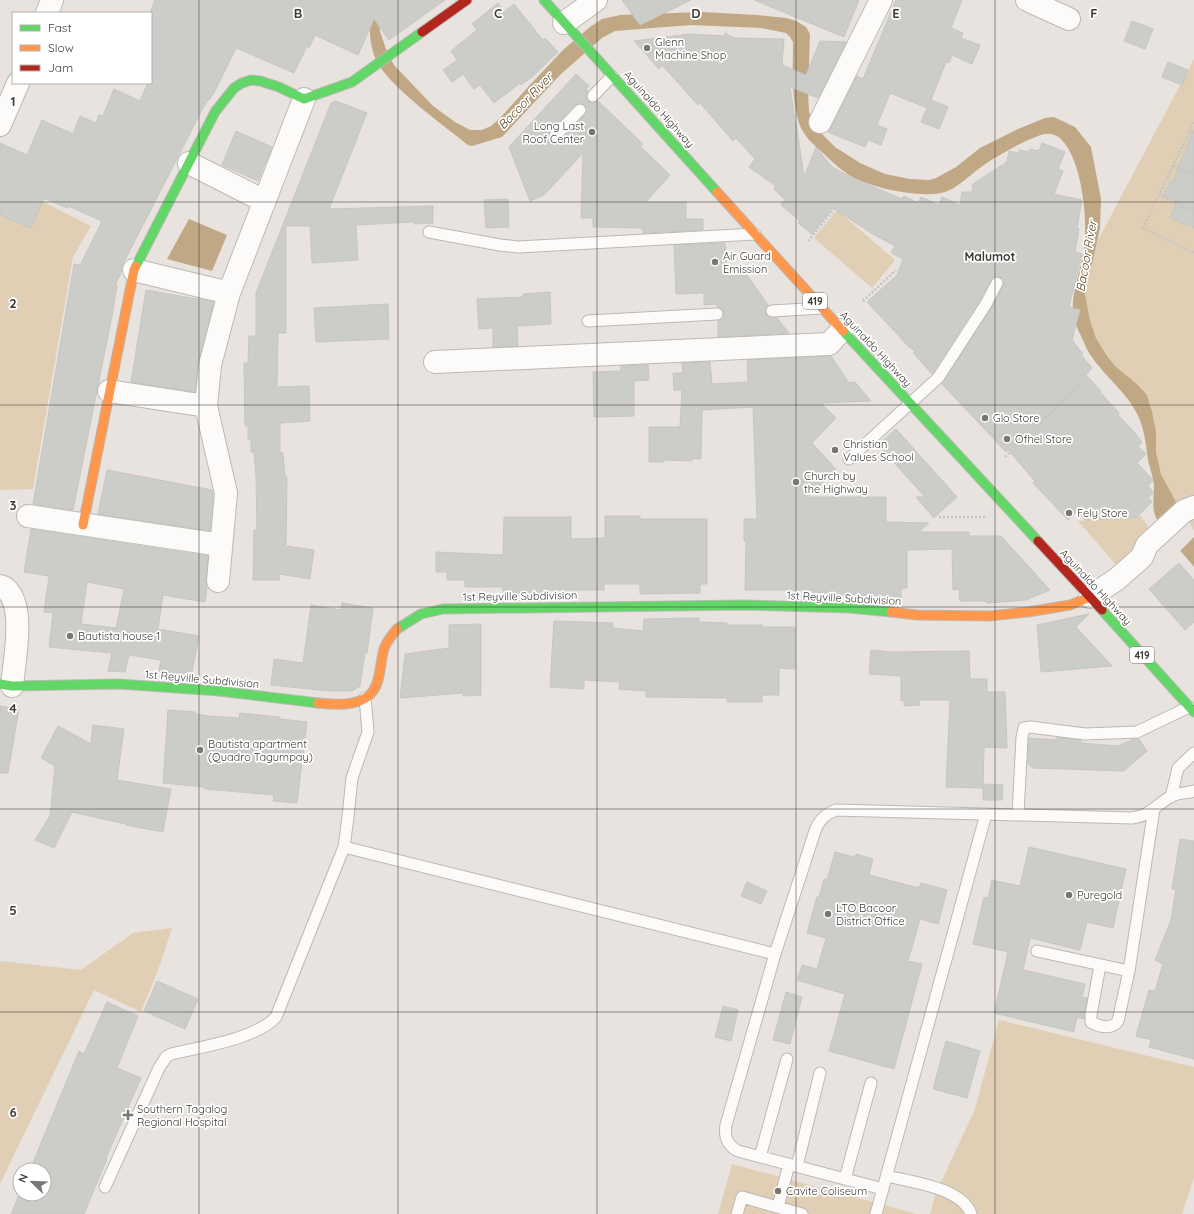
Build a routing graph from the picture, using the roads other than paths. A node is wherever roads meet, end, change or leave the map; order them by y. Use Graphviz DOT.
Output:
graph roads {
  1 [pos="52,0"];
  2 [pos="467,0"];
  3 [pos="544,0"];
  4 [pos="596,0"];
  5 [pos="881,0"];
  6 [pos="1027,0"];
  7 [pos="47,12"];
  8 [pos="1069,19"];
  9 [pos="564,23"];
  10 [pos="612,76"];
  11 [pos="18,84"];
  12 [pos="593,96"];
  13 [pos="304,99"];
  14 [pos="580,110"];
  15 [pos="820,122"];
  16 [pos="0,125"];
  17 [pos="555,136"];
  18 [pos="189,163"];
  19 [pos="264,201"];
  20 [pos="429,232"];
  21 [pos="755,234"];
  22 [pos="134,270"];
  23 [pos="997,283"];
  24 [pos="229,293"];
  25 [pos="822,308"];
  26 [pos="772,311"];
  27 [pos="717,314"];
  28 [pos="588,321"];
  29 [pos="842,330"];
  30 [pos="435,362"];
  31 [pos="109,391"];
  32 [pos="910,402"];
  33 [pos="206,406"];
  34 [pos="848,459"];
  35 [pos="1190,511"];
  36 [pos="28,516"];
  37 [pos="83,525"];
  38 [pos="221,545"];
  39 [pos="218,581"];
  40 [pos="0,586"];
  41 [pos="1090,597"];
  42 [pos="6,685"];
  43 [pos="365,698"];
  44 [pos="1192,710"];
  45 [pos="1194,753"];
  46 [pos="1194,791"];
  47 [pos="1171,797"];
  48 [pos="1154,809"];
  49 [pos="986,814"];
  50 [pos="1018,815"];
  51 [pos="344,847"];
  52 [pos="1037,951"];
  53 [pos="775,954"];
  54 [pos="1100,965"];
  55 [pos="1129,971"];
  56 [pos="787,1059"];
  57 [pos="820,1073"];
  58 [pos="870,1083"];
  59 [pos="760,1157"];
  60 [pos="793,1165"];
  61 [pos="887,1176"];
  62 [pos="845,1179"];
  63 [pos="105,1188"];
  64 [pos="883,1189"];
  65 [pos="778,1207"];
  66 [pos="737,1214"];
  67 [pos="802,1214"];
  68 [pos="876,1214"];
  69 [pos="972,1214"];
  1 -- 7 [label="street"];
  2 -- 13 [label="main road"];
  3 -- 9 [label="main road, Aguinaldo Highway / 419"];
  4 -- 9 [label="street"];
  5 -- 15 [label="street"];
  6 -- 8 [label="street"];
  9 -- 10 [label="main road, Aguinaldo Highway / 419"];
  10 -- 12 [label="lane"];
  10 -- 21 [label="main road, Aguinaldo Highway / 419"];
  11 -- 16 [label="street"];
  13 -- 18 [label="main road"];
  13 -- 19 [label="street"];
  14 -- 17 [label="lane"];
  18 -- 19 [label="street"];
  18 -- 22 [label="main road"];
  19 -- 24 [label="street"];
  20 -- 21 [label="lane"];
  21 -- 25 [label="main road, Aguinaldo Highway / 419"];
  22 -- 24 [label="street"];
  22 -- 31 [label="main road"];
  23 -- 32 [label="lane"];
  24 -- 33 [label="street"];
  25 -- 26 [label="lane"];
  25 -- 29 [label="main road, Aguinaldo Highway / 419"];
  27 -- 28 [label="lane"];
  29 -- 30 [label="street"];
  29 -- 32 [label="main road, Aguinaldo Highway / 419"];
  31 -- 33 [label="street"];
  31 -- 37 [label="main road"];
  32 -- 34 [label="lane"];
  32 -- 41 [label="main road, Aguinaldo Highway / 419"];
  33 -- 38 [label="street"];
  35 -- 41 [label="street"];
  36 -- 37 [label="street"];
  37 -- 38 [label="street"];
  38 -- 39 [label="street"];
  40 -- 42 [label="street"];
  41 -- 43 [label="main road, 1st Reyville Subdivision"];
  41 -- 44 [label="main road, Aguinaldo Highway / 419"];
  42 -- 43 [label="main road, 1st Reyville Subdivision"];
  43 -- 51 [label="lane"];
  44 -- 50 [label="lane"];
  45 -- 47 [label="lane"];
  46 -- 47 [label="lane"];
  47 -- 48 [label="lane"];
  48 -- 50 [label="lane"];
  48 -- 55 [label="lane"];
  49 -- 50 [label="lane"];
  49 -- 53 [label="lane"];
  49 -- 61 [label="lane"];
  51 -- 53 [label="lane"];
  51 -- 63 [label="lane"];
  52 -- 54 [label="lane"];
  53 -- 59 [label="lane"];
  54 -- 55 [label="lane"];
  54 -- 55 [label="lane"];
  56 -- 59 [label="lane"];
  57 -- 60 [label="lane"];
  58 -- 62 [label="lane"];
  59 -- 60 [label="lane"];
  60 -- 62 [label="lane"];
  60 -- 65 [label="lane"];
  61 -- 64 [label="lane"];
  61 -- 69 [label="lane"];
  62 -- 64 [label="lane"];
  64 -- 68 [label="lane"];
  65 -- 66 [label="lane"];
  65 -- 67 [label="lane"];
}
